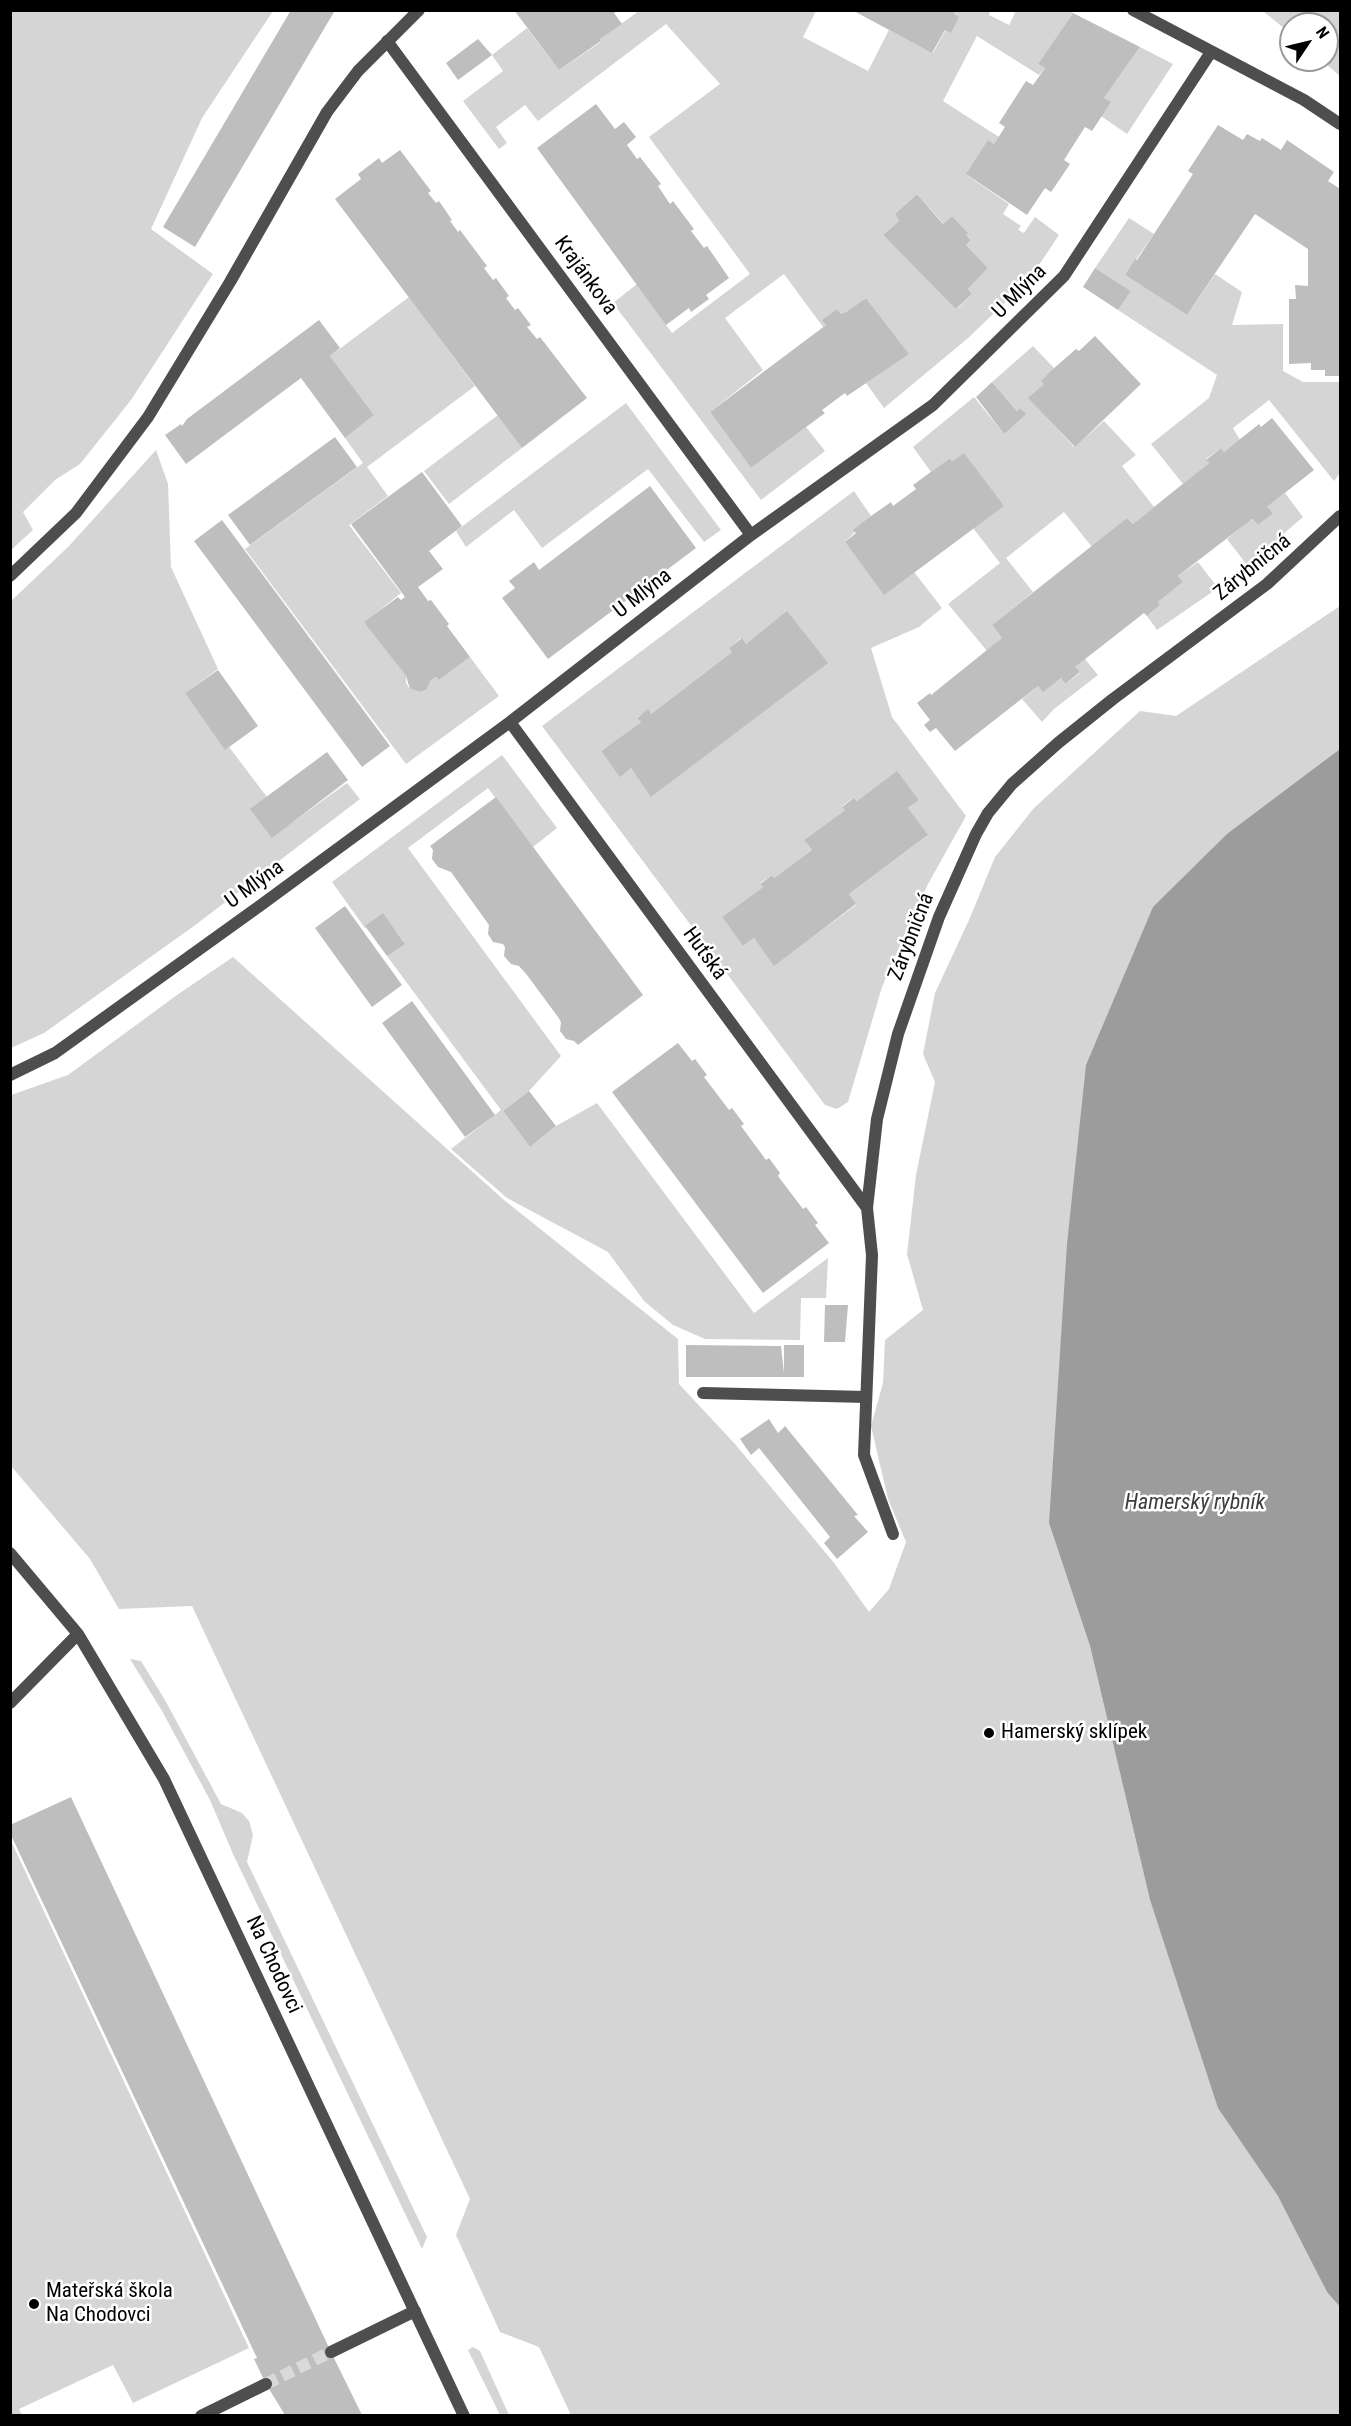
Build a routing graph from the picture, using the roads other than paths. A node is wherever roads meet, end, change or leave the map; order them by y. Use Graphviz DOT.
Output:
graph roads {
  1 [pos="419,10"];
  2 [pos="1133,10"];
  3 [pos="387,41"];
  4 [pos="1211,52"];
  5 [pos="1341,124"];
  6 [pos="1341,516"];
  7 [pos="751,535"];
  8 [pos="10,576"];
  9 [pos="510,722"];
  10 [pos="10,1075"];
  11 [pos="867,1208"];
  12 [pos="703,1393"];
  13 [pos="866,1397"];
  14 [pos="893,1534"];
  15 [pos="10,1553"];
  16 [pos="78,1634"];
  17 [pos="10,1703"];
  18 [pos="416,2312"];
  19 [pos="331,2352"];
  20 [pos="266,2384"];
  21 [pos="201,2415"];
  22 [pos="464,2415"];
  1 -- 3 [label="street"];
  2 -- 4 [label="street"];
  3 -- 7 [label="street, Krajánkova"];
  3 -- 8 [label="street"];
  4 -- 5 [label="street"];
  4 -- 7 [label="street, U Mlýna"];
  6 -- 11 [label="street, Zárybničná"];
  7 -- 9 [label="street, U Mlýna"];
  9 -- 10 [label="street, U Mlýna"];
  9 -- 11 [label="street, Huťská"];
  11 -- 13 [label="street, Zárybničná"];
  12 -- 13 [label="street"];
  13 -- 14 [label="street, Zárybničná"];
  15 -- 16 [label="street, Na Chodovci"];
  16 -- 17 [label="street"];
  16 -- 18 [label="street, Na Chodovci"];
  18 -- 19 [label="street"];
  18 -- 22 [label="street, Na Chodovci"];
  20 -- 21 [label="street"];
}
